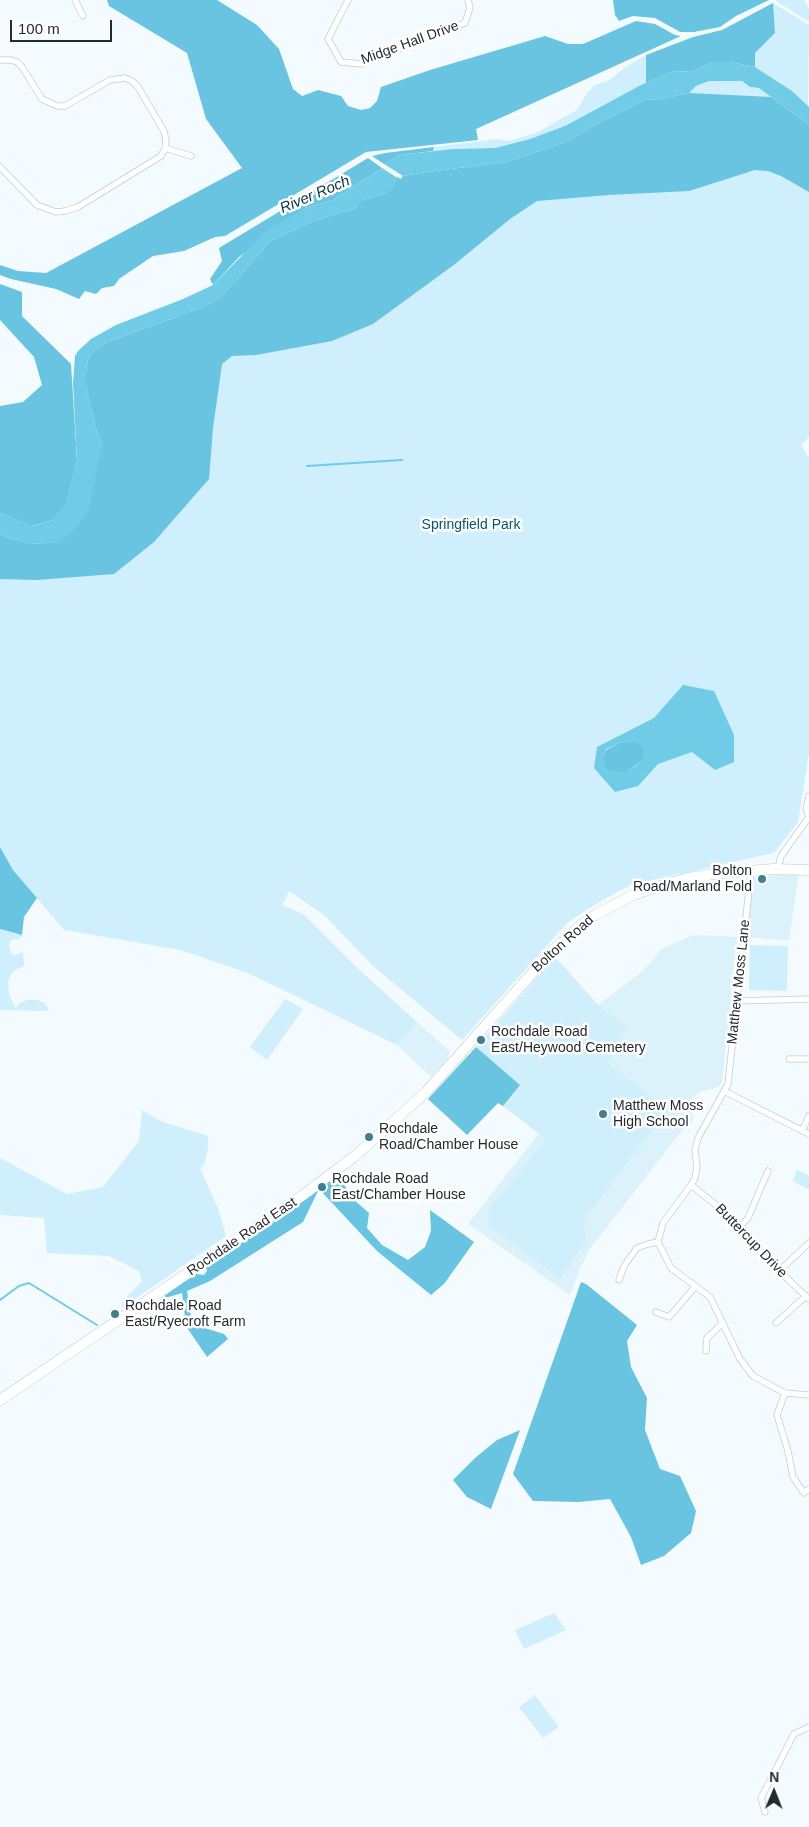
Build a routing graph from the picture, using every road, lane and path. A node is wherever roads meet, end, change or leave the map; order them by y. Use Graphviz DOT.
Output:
graph roads {
  1 [pos="75,0"];
  2 [pos="348,0"];
  3 [pos="468,0"];
  4 [pos="83,16"];
  5 [pos="0,60"];
  6 [pos="165,148"];
  7 [pos="192,156"];
  8 [pos="0,167"];
  9 [pos="809,796"];
  10 [pos="809,817"];
  11 [pos="778,869"];
  12 [pos="809,870"];
  13 [pos="750,871"];
  14 [pos="809,999"];
  15 [pos="738,1001"];
  16 [pos="464,1050"];
  17 [pos="789,1059"];
  18 [pos="809,1059"];
  19 [pos="724,1091"];
  20 [pos="809,1116"];
  21 [pos="802,1131"];
  22 [pos="809,1134"];
  23 [pos="768,1171"];
  24 [pos="691,1185"];
  25 [pos="738,1229"];
  26 [pos="658,1242"];
  27 [pos="809,1243"];
  28 [pos="780,1271"];
  29 [pos="619,1280"];
  30 [pos="695,1287"];
  31 [pos="807,1297"];
  32 [pos="656,1312"];
  33 [pos="776,1323"];
  34 [pos="723,1324"];
  35 [pos="706,1351"];
  36 [pos="786,1393"];
  37 [pos="809,1395"];
  38 [pos="0,1400"];
  39 [pos="809,1490"];
  40 [pos="809,1726"];
  41 [pos="765,1812"];
  1 -- 4 [label="street"];
  2 -- 3 [label="street, Midge Hall Drive"];
  5 -- 6 [label="street"];
  6 -- 7 [label="street"];
  6 -- 8 [label="street"];
  9 -- 10 [label="street"];
  10 -- 11 [label="street"];
  11 -- 12 [label="highway, Bolton Road"];
  11 -- 13 [label="highway, Bolton Road"];
  13 -- 15 [label="street, Matthew Moss Lane"];
  13 -- 16 [label="highway, Bolton Road"];
  14 -- 15 [label="street"];
  15 -- 19 [label="street, Matthew Moss Lane"];
  16 -- 38 [label="highway, Rochdale Road East"];
  17 -- 18 [label="street"];
  19 -- 21 [label="street"];
  19 -- 24 [label="street, Matthew Moss Lane"];
  20 -- 21 [label="street"];
  21 -- 22 [label="street"];
  23 -- 25 [label="street"];
  24 -- 25 [label="street, Buttercup Drive"];
  24 -- 26 [label="street"];
  25 -- 28 [label="street, Buttercup Drive"];
  26 -- 29 [label="street"];
  26 -- 30 [label="street"];
  27 -- 28 [label="street"];
  28 -- 31 [label="street, Buttercup Drive"];
  30 -- 32 [label="street"];
  30 -- 34 [label="street"];
  31 -- 33 [label="street"];
  34 -- 35 [label="street"];
  34 -- 36 [label="street"];
  36 -- 37 [label="street"];
  36 -- 39 [label="street"];
  40 -- 41 [label="street"];
}
